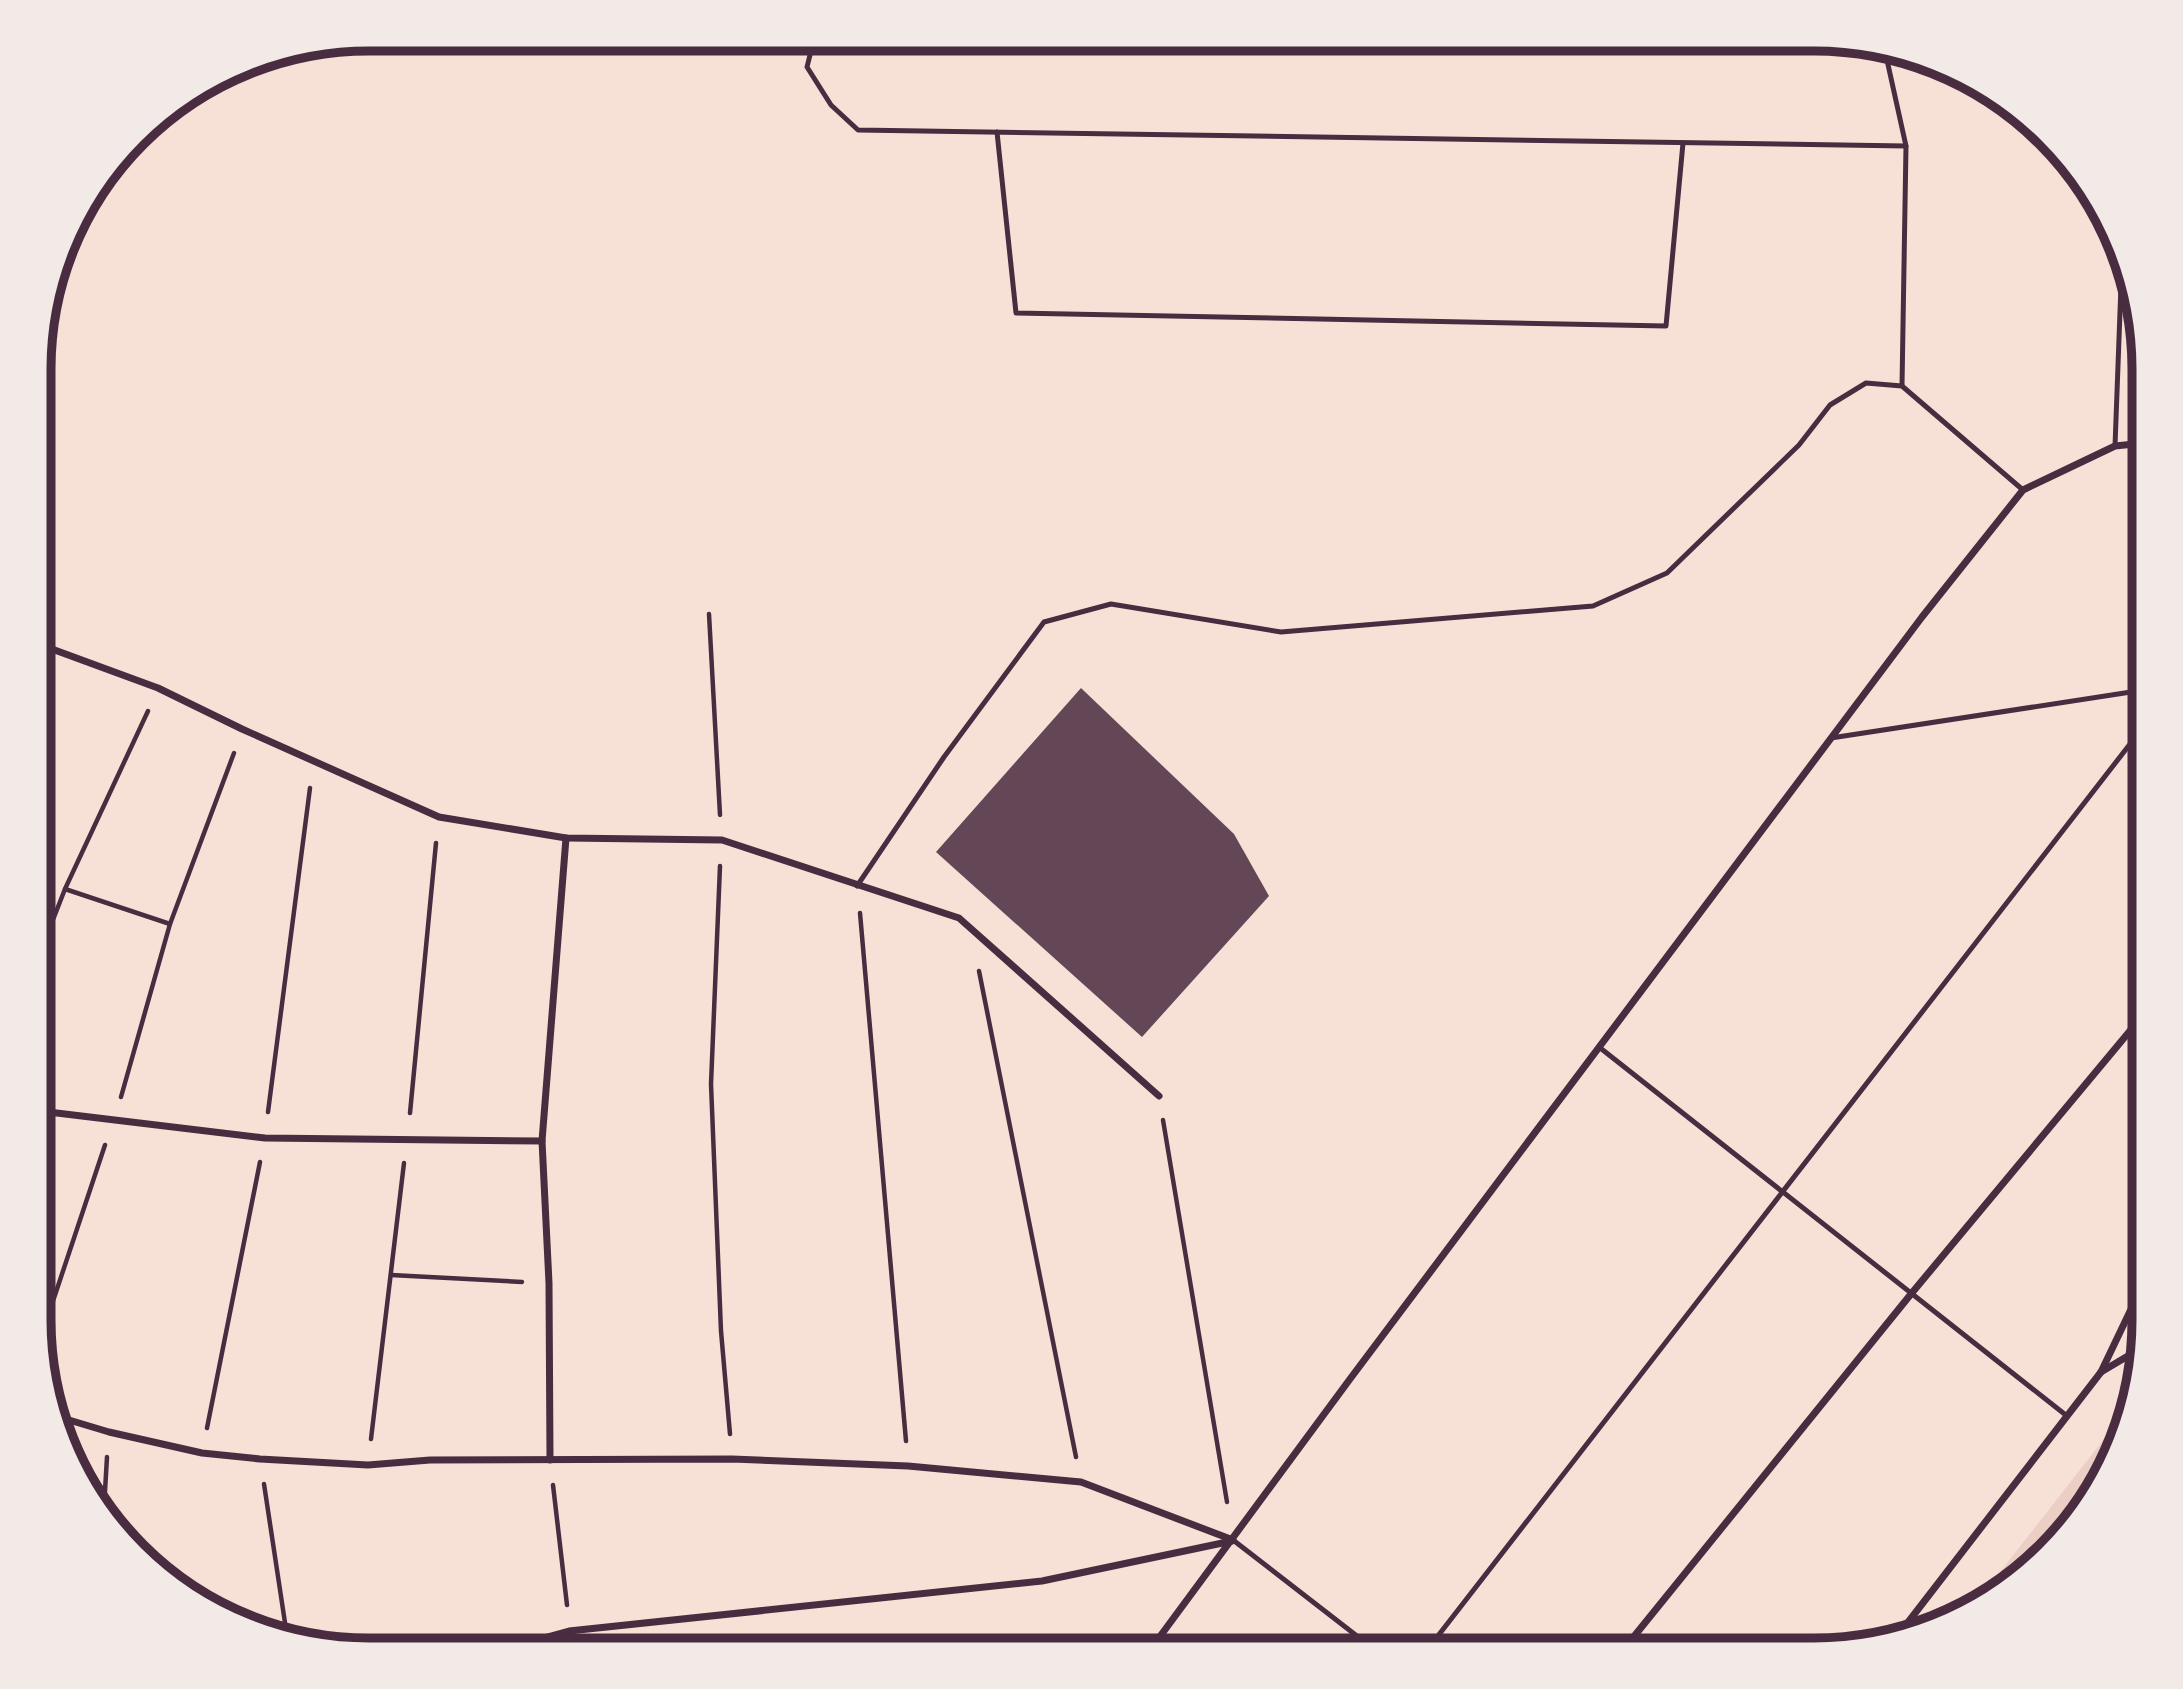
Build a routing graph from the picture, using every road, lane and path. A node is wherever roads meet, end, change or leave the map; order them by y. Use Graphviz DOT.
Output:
graph roads {
  1 [pos="811,51"];
  2 [pos="1887,59"];
  3 [pos="997,132"];
  4 [pos="1683,143"];
  5 [pos="1906,146"];
  6 [pos="2121,286"];
  7 [pos="1902,386"];
  8 [pos="2132,444"];
  9 [pos="2115,446"];
  10 [pos="2023,491"];
  11 [pos="709,614"];
  12 [pos="51,649"];
  13 [pos="158,688"];
  14 [pos="2132,692"];
  15 [pos="242,729"];
  16 [pos="1831,738"];
  17 [pos="2132,741"];
  18 [pos="566,838"];
  19 [pos="722,840"];
  20 [pos="857,886"];
  21 [pos="65,889"];
  22 [pos="51,925"];
  23 [pos="170,925"];
  24 [pos="971,930"];
  25 [pos="2132,1028"];
  26 [pos="1600,1046"];
  27 [pos="1160,1096"];
  28 [pos="51,1112"];
  29 [pos="114,1120"];
  30 [pos="541,1141"];
  31 [pos="1783,1192"];
  32 [pos="390,1275"];
  33 [pos="549,1283"];
  34 [pos="1911,1294"];
  35 [pos="51,1307"];
  36 [pos="2132,1307"];
  37 [pos="2131,1354"];
  38 [pos="2101,1372"];
  39 [pos="2067,1416"];
  40 [pos="67,1419"];
  41 [pos="109,1432"];
  42 [pos="260,1459"];
  43 [pos="732,1459"];
  44 [pos="550,1460"];
  45 [pos="908,1466"];
  46 [pos="1081,1482"];
  47 [pos="105,1498"];
  48 [pos="1233,1541"];
  49 [pos="1907,1624"];
  50 [pos="286,1627"];
  51 [pos="569,1631"];
  52 [pos="544,1638"];
  53 [pos="1159,1638"];
  54 [pos="1359,1638"];
  55 [pos="1436,1638"];
  56 [pos="1633,1638"];
  1 -- 3 [label="lane"];
  2 -- 5 [label="lane"];
  3 -- 4 [label="lane"];
  3 -- 4 [label="lane"];
  4 -- 5 [label="lane"];
  5 -- 7 [label="lane"];
  6 -- 9 [label="lane"];
  7 -- 10 [label="lane"];
  7 -- 20 [label="lane"];
  8 -- 9 [label="street"];
  9 -- 10 [label="street"];
  10 -- 16 [label="street"];
  11 -- 19 [label="path"];
  12 -- 13 [label="street"];
  13 -- 15 [label="street"];
  13 -- 21 [label="path"];
  14 -- 16 [label="lane"];
  15 -- 18 [label="street"];
  15 -- 23 [label="path"];
  16 -- 26 [label="street"];
  17 -- 31 [label="lane"];
  18 -- 19 [label="street"];
  18 -- 30 [label="street"];
  19 -- 20 [label="street"];
  19 -- 43 [label="path"];
  20 -- 24 [label="street"];
  20 -- 45 [label="path"];
  21 -- 22 [label="path"];
  21 -- 23 [label="path"];
  23 -- 29 [label="path"];
  24 -- 27 [label="street"];
  24 -- 46 [label="path"];
  25 -- 34 [label="street"];
  26 -- 31 [label="lane"];
  26 -- 48 [label="street"];
  27 -- 48 [label="path"];
  28 -- 29 [label="street"];
  29 -- 30 [label="street"];
  29 -- 35 [label="path"];
  30 -- 33 [label="street"];
  31 -- 34 [label="lane"];
  31 -- 55 [label="lane"];
  32 -- 33 [label="path"];
  33 -- 44 [label="street"];
  34 -- 39 [label="lane"];
  34 -- 56 [label="street"];
  36 -- 38 [label="street"];
  37 -- 38 [label="street"];
  38 -- 39 [label="street"];
  39 -- 49 [label="street"];
  40 -- 41 [label="street"];
  41 -- 42 [label="street"];
  41 -- 47 [label="path"];
  42 -- 44 [label="street"];
  42 -- 50 [label="path"];
  43 -- 44 [label="street"];
  43 -- 45 [label="street"];
  44 -- 51 [label="path"];
  45 -- 46 [label="street"];
  46 -- 48 [label="street"];
  48 -- 51 [label="street"];
  48 -- 53 [label="street"];
  48 -- 54 [label="lane"];
  51 -- 52 [label="street"];
}
